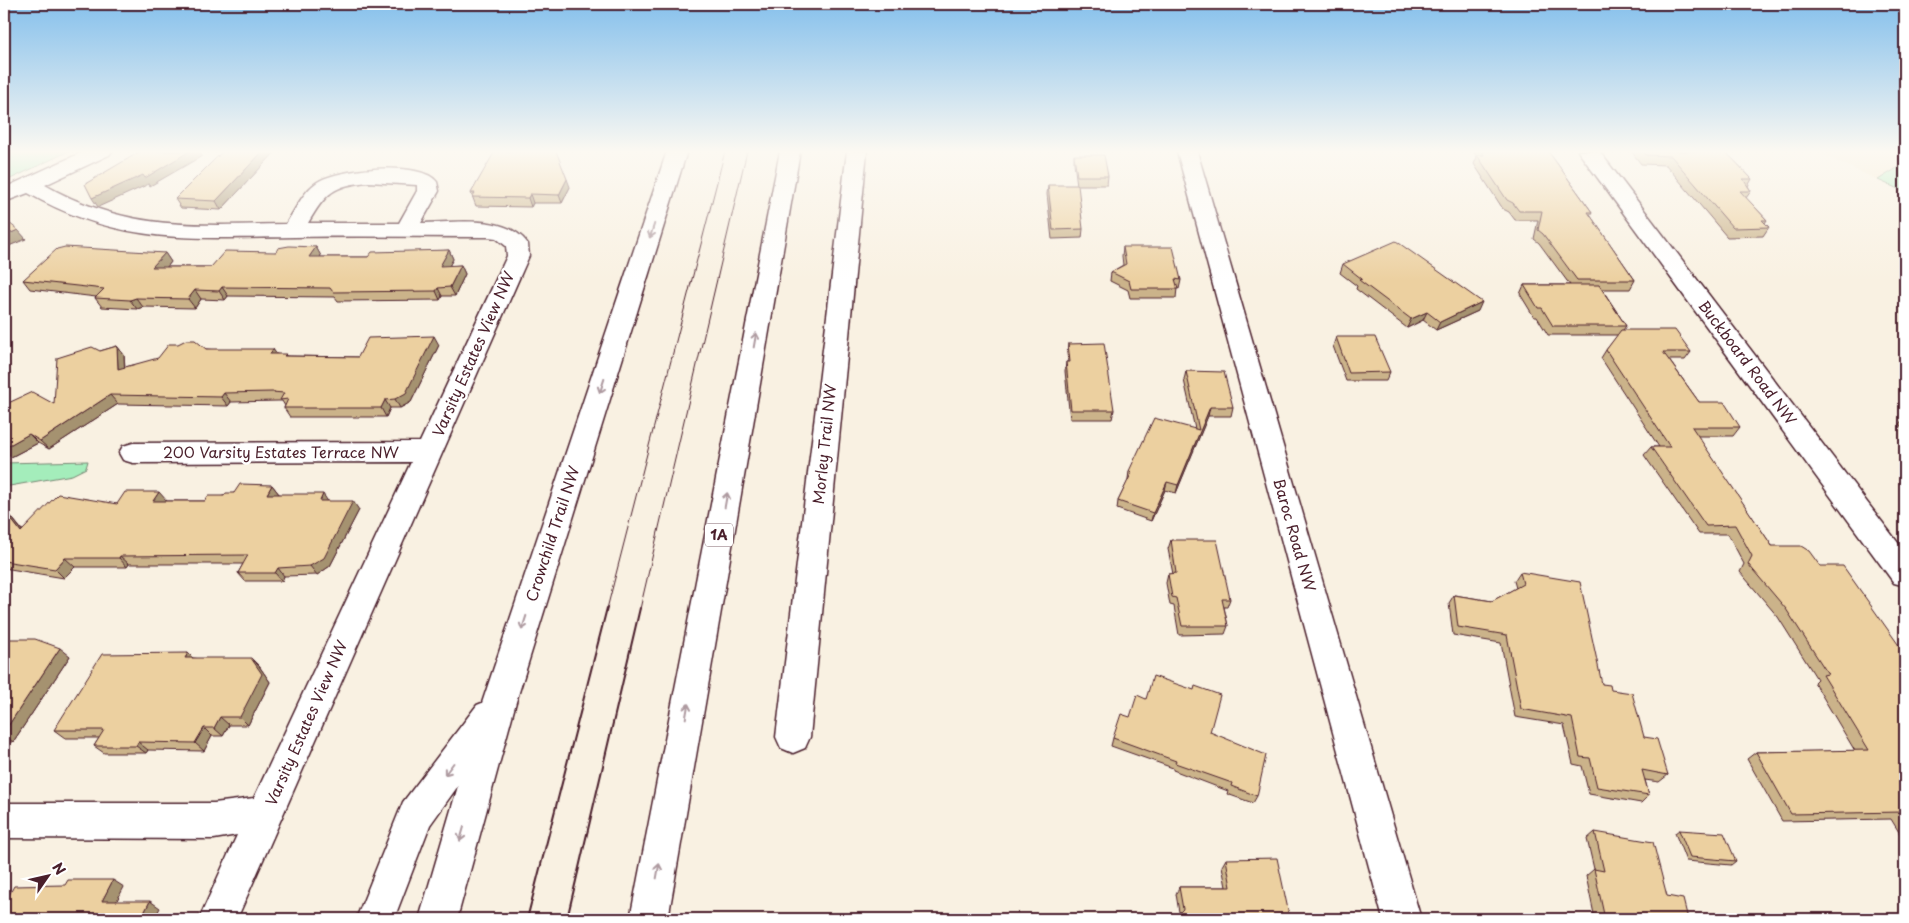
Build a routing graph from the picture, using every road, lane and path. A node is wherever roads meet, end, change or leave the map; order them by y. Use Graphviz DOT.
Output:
graph roads {
  1 [pos="44,194"];
  2 [pos="317,194"];
  3 [pos="426,194"];
  4 [pos="663,194"];
  5 [pos="782,194"];
  6 [pos="852,194"];
  7 [pos="1199,194"];
  8 [pos="1621,194"];
  9 [pos="293,230"];
  10 [pos="406,230"];
  11 [pos="429,452"];
  12 [pos="133,453"];
  13 [pos="1903,568"];
  14 [pos="499,702"];
  15 [pos="792,737"];
  16 [pos="265,814"];
  17 [pos="4,820"];
  18 [pos="218,919"];
  19 [pos="375,919"];
  20 [pos="438,919"];
  21 [pos="650,919"];
  22 [pos="1402,919"];
  1 -- 9 [label="main road, Varsity Estates View NW"];
  2 -- 9 [label="main road"];
  3 -- 10 [label="main road"];
  4 -- 14 [label="main road, Crowchild Trail NW, one-way"];
  21 -- 5 [label="main road, 1A, one-way"];
  6 -- 15 [label="main road, Morley Trail NW"];
  7 -- 22 [label="main road, Baroc Road NW"];
  8 -- 13 [label="main road, Buckboard Road NW"];
  9 -- 10 [label="main road, Varsity Estates View NW"];
  10 -- 11 [label="main road, Varsity Estates View NW"];
  11 -- 12 [label="main road, 200 Varsity Estates Terrace NW"];
  11 -- 16 [label="main road, Varsity Estates View NW"];
  14 -- 19 [label="main road, one-way"];
  14 -- 20 [label="main road, Crowchild Trail NW, one-way"];
  16 -- 17 [label="main road"];
  16 -- 18 [label="main road, Varsity Estates View NW"];
}
